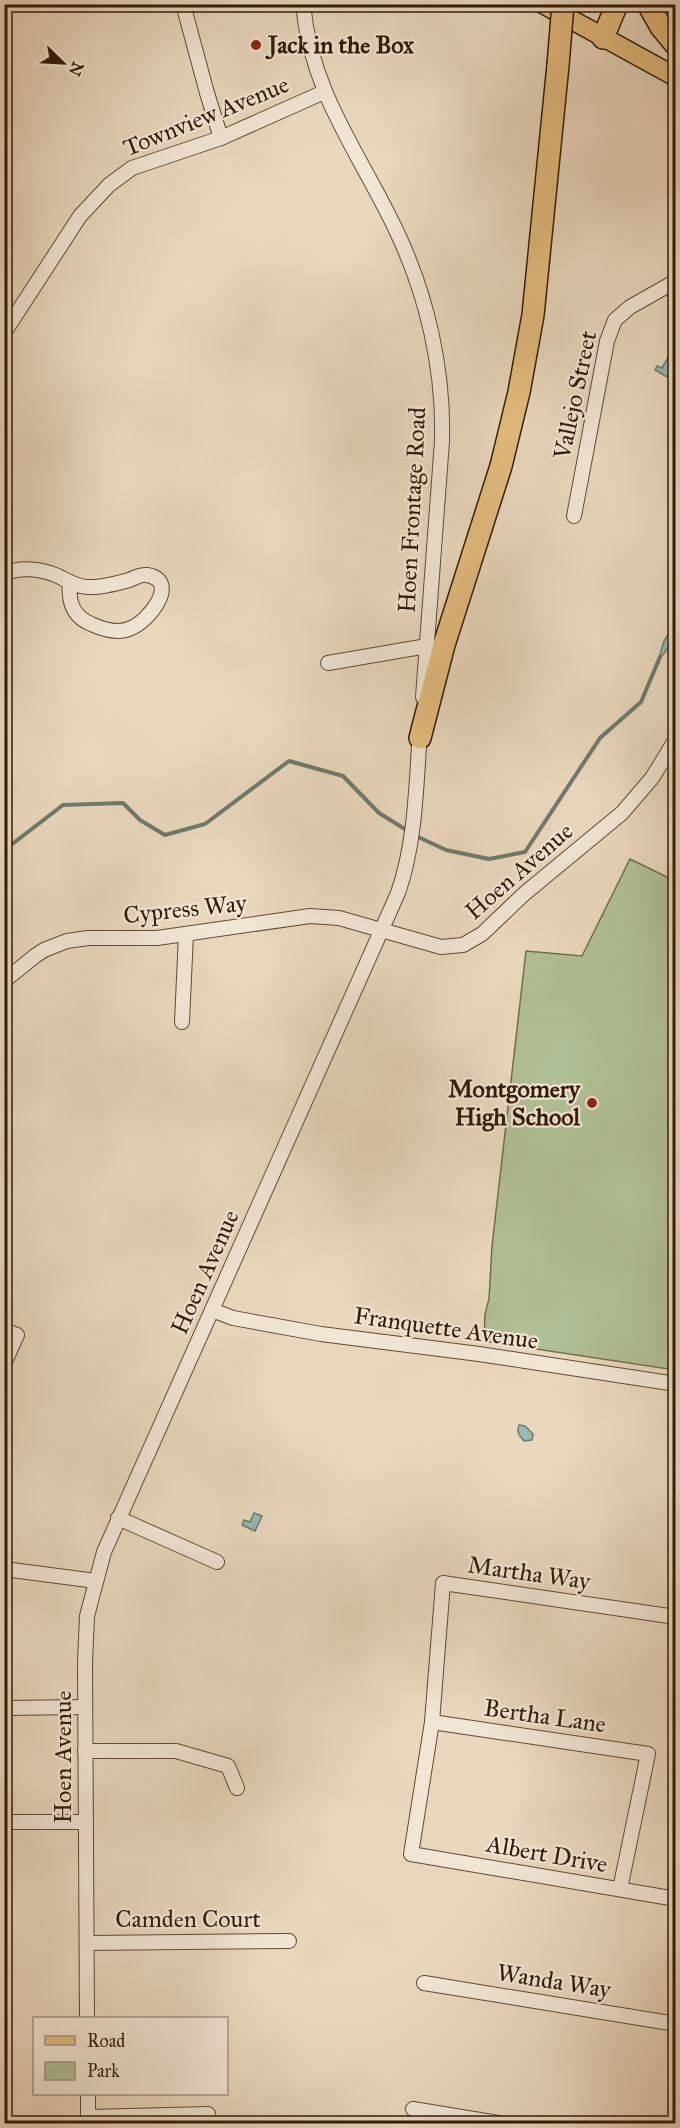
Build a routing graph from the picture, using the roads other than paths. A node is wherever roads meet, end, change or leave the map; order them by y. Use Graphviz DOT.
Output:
graph roads {
  1 [pos="183,4"];
  2 [pos="303,4"];
  3 [pos="543,4"];
  4 [pos="563,4"];
  5 [pos="617,4"];
  6 [pos="648,4"];
  7 [pos="603,38"];
  8 [pos="675,45"];
  9 [pos="675,77"];
  10 [pos="324,92"];
  11 [pos="221,138"];
  12 [pos="675,281"];
  13 [pos="4,333"];
  14 [pos="574,516"];
  15 [pos="4,574"];
  16 [pos="69,582"];
  17 [pos="427,646"];
  18 [pos="328,663"];
  19 [pos="420,738"];
  20 [pos="675,739"];
  21 [pos="381,931"];
  22 [pos="186,934"];
  23 [pos="4,981"];
  24 [pos="183,1022"];
  25 [pos="212,1310"];
  26 [pos="4,1329"];
  27 [pos="4,1364"];
  28 [pos="675,1383"];
  29 [pos="118,1518"];
  30 [pos="217,1562"];
  31 [pos="4,1569"];
  32 [pos="96,1581"];
  33 [pos="675,1617"];
  34 [pos="85,1707"];
  35 [pos="4,1708"];
  36 [pos="432,1722"];
  37 [pos="86,1751"];
  38 [pos="237,1788"];
  39 [pos="4,1822"];
  40 [pos="85,1822"];
  41 [pos="620,1889"];
  42 [pos="675,1899"];
  43 [pos="289,1941"];
  44 [pos="87,1943"];
  45 [pos="424,1983"];
  46 [pos="87,2017"];
  47 [pos="675,2024"];
  48 [pos="88,2095"];
  49 [pos="413,2109"];
  50 [pos="208,2114"];
  51 [pos="88,2120"];
  52 [pos="504,2124"];
  1 -- 11 [label="street"];
  2 -- 10 [label="street, Hoen Frontage Road"];
  3 -- 7 [label="main road"];
  4 -- 19 [label="highway, bridge"];
  5 -- 7 [label="highway"];
  6 -- 8 [label="highway"];
  7 -- 9 [label="main road"];
  10 -- 11 [label="street, Townview Avenue"];
  10 -- 17 [label="street, Hoen Frontage Road"];
  11 -- 13 [label="street, Townview Avenue"];
  12 -- 14 [label="street, Vallejo Street"];
  15 -- 16 [label="street"];
  16 -- 16 [label="street"];
  17 -- 18 [label="street"];
  17 -- 19 [label="street, Hoen Frontage Road"];
  19 -- 21 [label="street, Hoen Frontage Road"];
  20 -- 21 [label="street, Hoen Avenue"];
  21 -- 22 [label="street, Cypress Way"];
  21 -- 25 [label="street, Hoen Avenue"];
  22 -- 23 [label="street, Cypress Way"];
  22 -- 24 [label="street"];
  25 -- 28 [label="street, Franquette Avenue"];
  25 -- 29 [label="street, Hoen Avenue"];
  26 -- 27 [label="street"];
  29 -- 30 [label="street"];
  29 -- 32 [label="street, Hoen Avenue"];
  31 -- 32 [label="street"];
  32 -- 34 [label="street, Hoen Avenue"];
  33 -- 36 [label="street, Martha Way"];
  34 -- 35 [label="street"];
  34 -- 37 [label="street, Hoen Avenue"];
  36 -- 41 [label="street, Albert Drive"];
  36 -- 41 [label="street, Bertha Lane"];
  37 -- 38 [label="street"];
  37 -- 40 [label="street, Hoen Avenue"];
  39 -- 40 [label="street"];
  40 -- 44 [label="street, Hoen Avenue"];
  41 -- 42 [label="street, Albert Drive"];
  43 -- 44 [label="street, Camden Court"];
  44 -- 46 [label="street, Hoen Avenue"];
  45 -- 47 [label="street, Wanda Way"];
  48 -- 51 [label="street"];
  49 -- 52 [label="street"];
  50 -- 51 [label="street"];
}
